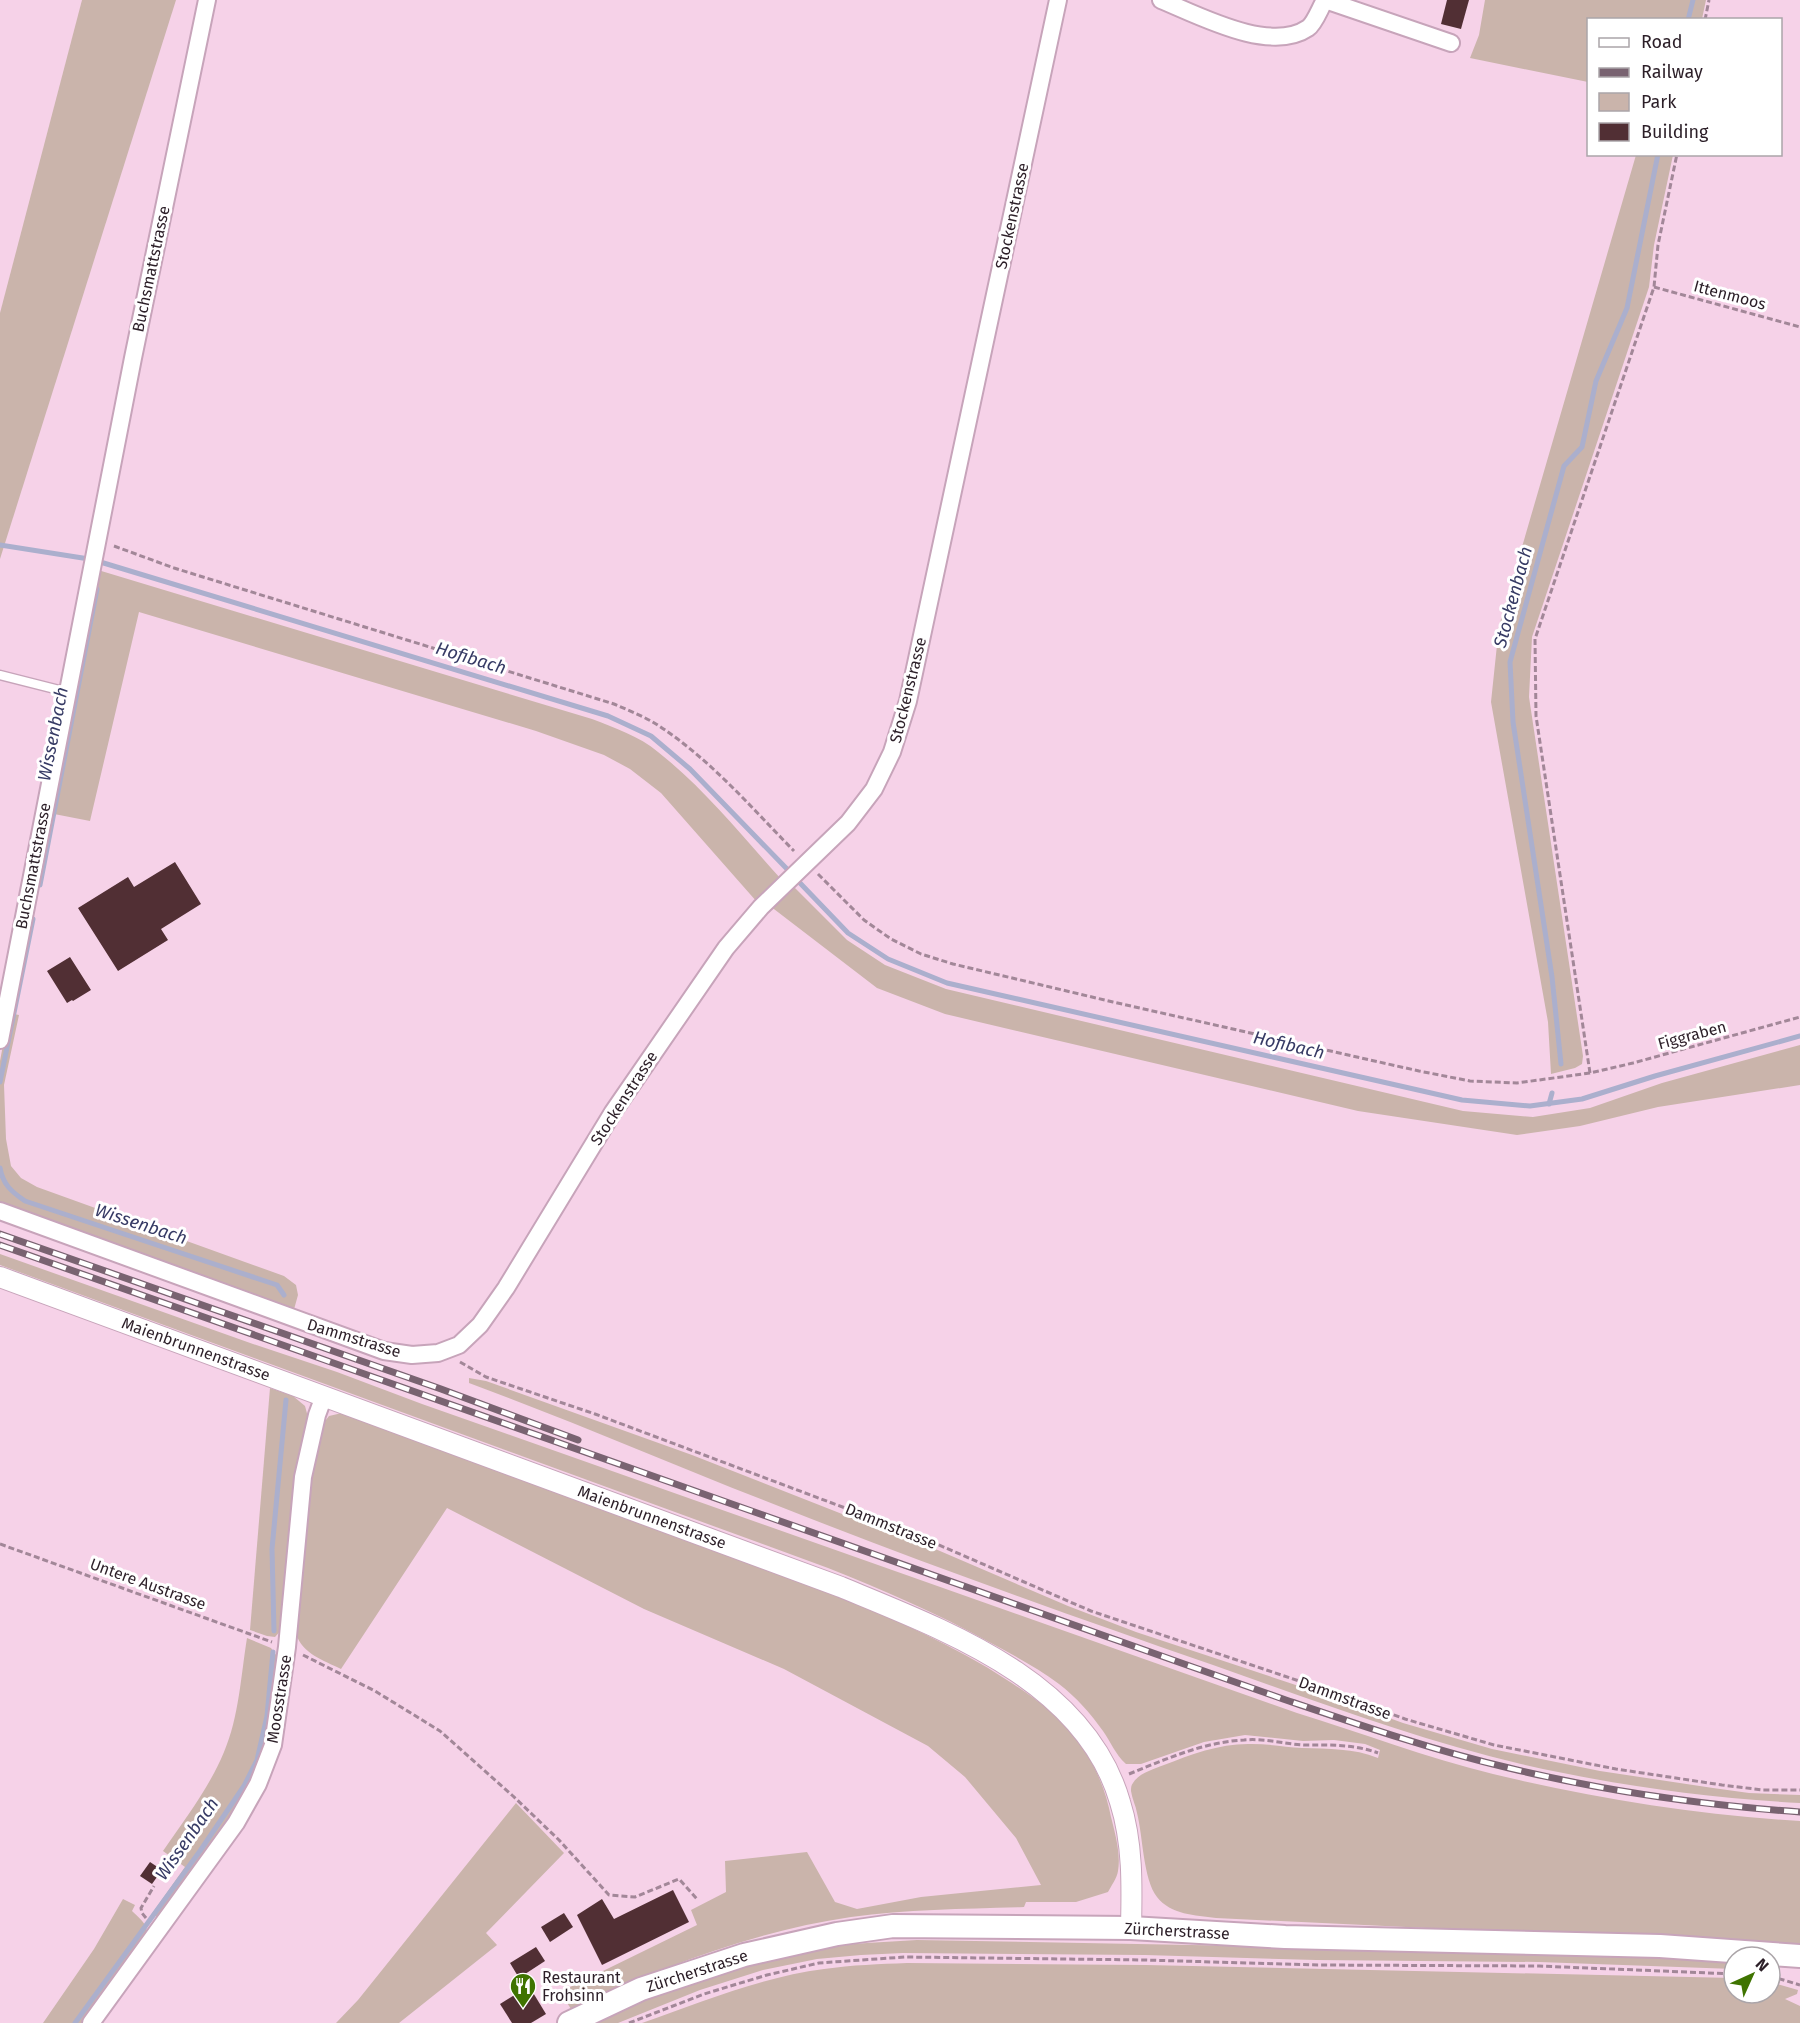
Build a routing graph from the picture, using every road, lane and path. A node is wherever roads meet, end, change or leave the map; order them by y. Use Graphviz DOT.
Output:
graph roads {
  1 [pos="207,0"];
  2 [pos="1058,0"];
  3 [pos="1161,0"];
  4 [pos="1325,0"];
  5 [pos="1709,0"];
  6 [pos="1705,18"];
  7 [pos="1451,43"];
  8 [pos="1677,156"];
  9 [pos="1654,287"];
  10 [pos="1800,327"];
  11 [pos="0,675"];
  12 [pos="67,692"];
  13 [pos="1800,1017"];
  14 [pos="0,1040"];
  15 [pos="0,1211"];
  16 [pos="0,1277"];
  17 [pos="448,1350"];
  18 [pos="324,1396"];
  19 [pos="0,1544"];
  20 [pos="287,1647"];
  21 [pos="1378,1753"];
  22 [pos="1113,1781"];
  23 [pos="1800,1790"];
  24 [pos="154,1886"];
  25 [pos="697,1899"];
  26 [pos="146,1918"];
  27 [pos="1131,1928"];
  28 [pos="1800,1956"];
  29 [pos="1722,1974"];
  30 [pos="1782,1980"];
  31 [pos="1800,1985"];
  32 [pos="91,2023"];
  33 [pos="569,2023"];
  34 [pos="629,2023"];
  1 -- 12 [label="street, Buchsmattstrasse"];
  2 -- 17 [label="street, Stockenstrasse"];
  3 -- 4 [label="street"];
  4 -- 7 [label="street"];
  5 -- 6 [label="path"];
  8 -- 9 [label="path"];
  9 -- 10 [label="path, Ittenmoos"];
  9 -- 13 [label="path, Figgraben"];
  11 -- 12 [label="lane"];
  12 -- 14 [label="street, Buchsmattstrasse"];
  15 -- 17 [label="street, Dammstrasse"];
  16 -- 18 [label="street, Maienbrunnenstrasse"];
  17 -- 23 [label="path, Dammstrasse"];
  18 -- 20 [label="street, Moosstrasse"];
  18 -- 22 [label="street, Maienbrunnenstrasse"];
  19 -- 20 [label="path, Untere Austrasse"];
  20 -- 25 [label="path, Untere Austrasse"];
  20 -- 32 [label="street, Moosstrasse"];
  21 -- 22 [label="path"];
  22 -- 27 [label="street, Maienbrunnenstrasse"];
  24 -- 26 [label="path"];
  27 -- 28 [label="main road, Zürcherstrasse"];
  27 -- 33 [label="main road, Zürcherstrasse"];
  29 -- 34 [label="path, Zürcherstrasse"];
  30 -- 31 [label="path"];
}
